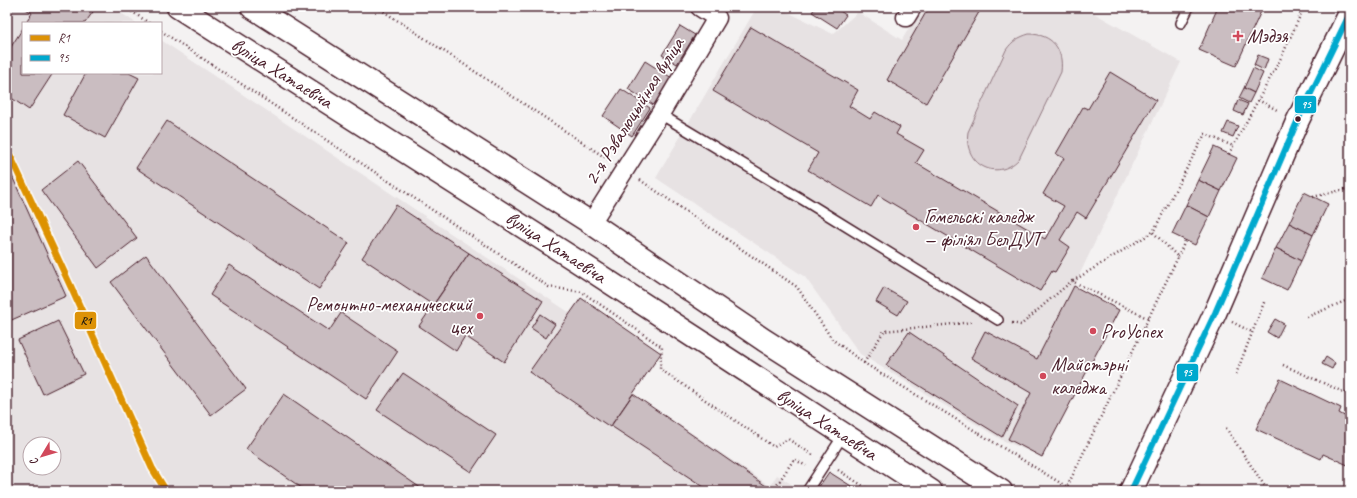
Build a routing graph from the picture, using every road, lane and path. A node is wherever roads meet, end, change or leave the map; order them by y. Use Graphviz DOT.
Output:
graph roads {
  1 [pos="125,7"];
  2 [pos="178,7"];
  3 [pos="252,7"];
  4 [pos="377,7"];
  5 [pos="700,7"];
  6 [pos="1189,7"];
  7 [pos="1304,7"];
  8 [pos="718,12"];
  9 [pos="1350,13"];
  10 [pos="148,22"];
  11 [pos="1181,24"];
  12 [pos="162,32"];
  13 [pos="660,114"];
  14 [pos="1233,146"];
  15 [pos="1229,154"];
  16 [pos="624,170"];
  17 [pos="1350,188"];
  18 [pos="1314,197"];
  19 [pos="591,223"];
  20 [pos="1153,232"];
  21 [pos="1185,241"];
  22 [pos="1178,257"];
  23 [pos="1072,281"];
  24 [pos="1265,300"];
  25 [pos="1350,300"];
  26 [pos="1307,317"];
  27 [pos="1149,319"];
  28 [pos="998,320"];
  29 [pos="864,363"];
  30 [pos="1283,365"];
  31 [pos="1236,374"];
  32 [pos="1350,395"];
  33 [pos="1226,428"];
  34 [pos="844,434"];
  35 [pos="826,463"];
  36 [pos="818,474"];
  37 [pos="1198,485"];
  38 [pos="773,491"];
  39 [pos="807,491"];
  40 [pos="871,491"];
  41 [pos="931,491"];
  42 [pos="1001,491"];
  43 [pos="1131,491"];
  44 [pos="1201,491"];
  45 [pos="1268,491"];
  1 -- 10 [label="path"];
  2 -- 34 [label="main road, вуліца Хатаевіча"];
  3 -- 19 [label="main road, вуліца Хатаевіча"];
  4 -- 16 [label="path"];
  5 -- 8 [label="street, 2-я Рэвалюцыйная вуліца"];
  6 -- 11 [label="lane"];
  7 -- 14 [label="path"];
  8 -- 13 [label="street, 2-я Рэвалюцыйная вуліца"];
  9 -- 43 [label="main road"];
  12 -- 35 [label="path"];
  13 -- 16 [label="street, 2-я Рэвалюцыйная вуліца"];
  13 -- 28 [label="lane"];
  14 -- 15 [label="path"];
  14 -- 20 [label="path"];
  16 -- 19 [label="street, 2-я Рэвалюцыйная вуліца"];
  16 -- 29 [label="path"];
  17 -- 18 [label="path"];
  19 -- 42 [label="main road, вуліца Хатаевіча"];
  20 -- 22 [label="path"];
  20 -- 23 [label="path"];
  21 -- 22 [label="path"];
  22 -- 27 [label="path"];
  23 -- 27 [label="path"];
  23 -- 28 [label="path"];
  24 -- 31 [label="path"];
  25 -- 26 [label="path"];
  27 -- 29 [label="path"];
  28 -- 29 [label="path"];
  30 -- 32 [label="path"];
  33 -- 45 [label="path"];
  34 -- 35 [label="lane"];
  34 -- 41 [label="main road, вуліца Хатаевіча"];
  35 -- 36 [label="lane"];
  35 -- 40 [label="path"];
  36 -- 38 [label="path"];
  36 -- 39 [label="lane"];
  37 -- 44 [label="path"];
}
